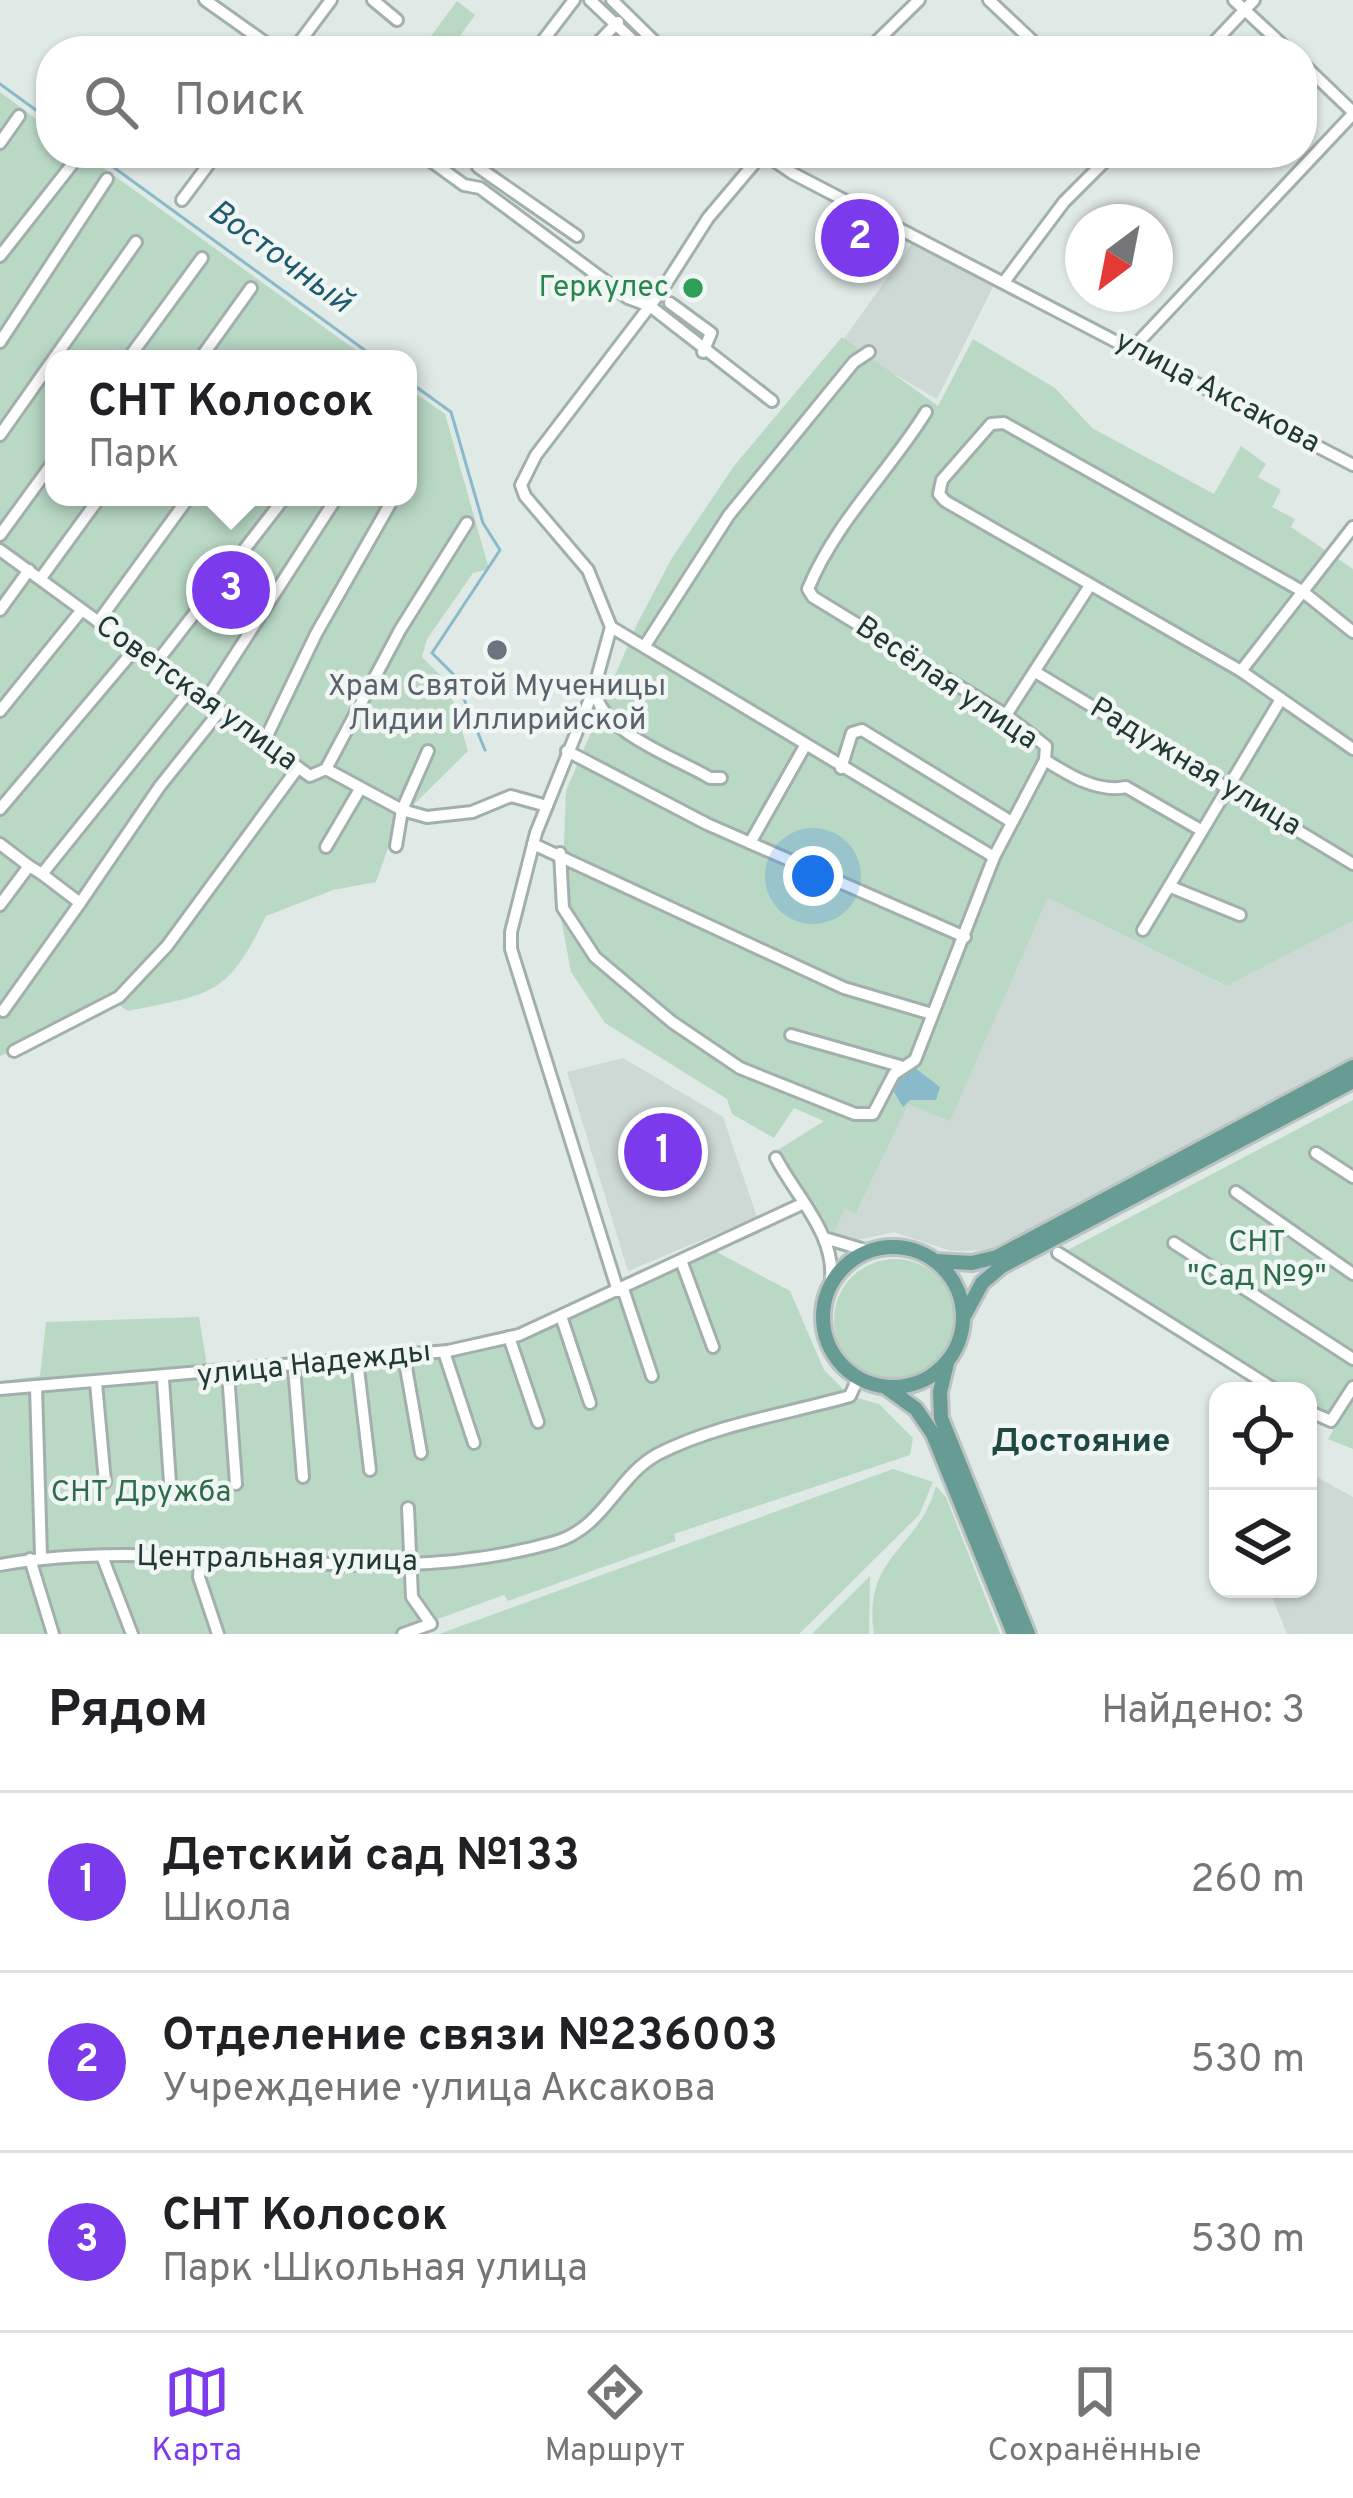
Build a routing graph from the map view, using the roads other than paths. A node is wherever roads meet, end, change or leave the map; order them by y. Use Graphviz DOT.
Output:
graph roads {
  1 [pos="205,0"];
  2 [pos="331,0"];
  3 [pos="373,0"];
  4 [pos="574,0"];
  5 [pos="590,0"];
  6 [pos="612,0"];
  7 [pos="919,0"];
  8 [pos="989,0"];
  9 [pos="1244,3"];
  10 [pos="397,20"];
  11 [pos="618,22"];
  12 [pos="256,36"];
  13 [pos="303,36"];
  14 [pos="547,36"];
  15 [pos="604,36"];
  16 [pos="631,36"];
  17 [pos="649,36"];
  18 [pos="882,36"];
  19 [pos="1027,36"];
  20 [pos="1218,36"];
  21 [pos="1275,36"];
  22 [pos="1317,78"];
  23 [pos="1353,113"];
  24 [pos="19,116"];
  25 [pos="0,142"];
  26 [pos="1317,151"];
  27 [pos="68,168"];
  28 [pos="206,168"];
  29 [pos="441,168"];
  30 [pos="477,168"];
  31 [pos="479,168"];
  32 [pos="742,168"];
  33 [pos="791,168"];
  34 [pos="1098,168"];
  35 [pos="1301,168"];
  36 [pos="107,179"];
  37 [pos="464,185"];
  38 [pos="182,200"];
  39 [pos="577,236"];
  40 [pos="136,242"];
  41 [pos="0,256"];
  42 [pos="202,258"];
  43 [pos="1004,282"];
  44 [pos="251,288"];
  45 [pos="670,303"];
  46 [pos="650,306"];
  47 [pos="0,342"];
  48 [pos="1132,349"];
  49 [pos="60,350"];
  50 [pos="135,350"];
  51 [pos="206,350"];
  52 [pos="703,352"];
  53 [pos="869,352"];
  54 [pos="45,371"];
  55 [pos="772,401"];
  56 [pos="926,412"];
  57 [pos="0,435"];
  58 [pos="1353,465"];
  59 [pos="45,473"];
  60 [pos="93,506"];
  61 [pos="182,506"];
  62 [pos="278,506"];
  63 [pos="331,506"];
  64 [pos="389,506"];
  65 [pos="467,523"];
  66 [pos="1353,527"];
  67 [pos="0,535"];
  68 [pos="0,550"];
  69 [pos="29,570"];
  70 [pos="41,578"];
  71 [pos="1089,587"];
  72 [pos="1302,591"];
  73 [pos="0,610"];
  74 [pos="81,611"];
  75 [pos="98,622"];
  76 [pos="611,627"];
  77 [pos="1353,632"];
  78 [pos="646,644"];
  79 [pos="135,649"];
  80 [pos="156,663"];
  81 [pos="1241,671"];
  82 [pos="1037,673"];
  83 [pos="594,689"];
  84 [pos="190,690"];
  85 [pos="1281,699"];
  86 [pos="206,700"];
  87 [pos="0,711"];
  88 [pos="220,711"];
  89 [pos="1006,715"];
  90 [pos="264,742"];
  91 [pos="805,746"];
  92 [pos="1353,749"];
  93 [pos="428,751"];
  94 [pos="567,752"];
  95 [pos="1045,760"];
  96 [pos="841,768"];
  97 [pos="297,770"];
  98 [pos="326,770"];
  99 [pos="721,778"];
  100 [pos="360,789"];
  101 [pos="1226,789"];
  102 [pos="547,806"];
  103 [pos="0,809"];
  104 [pos="401,809"];
  105 [pos="1010,821"];
  106 [pos="1199,829"];
  107 [pos="750,843"];
  108 [pos="0,844"];
  109 [pos="532,844"];
  110 [pos="396,846"];
  111 [pos="326,847"];
  112 [pos="560,854"];
  113 [pos="994,857"];
  114 [pos="1353,864"];
  115 [pos="29,866"];
  116 [pos="42,874"];
  117 [pos="1171,886"];
  118 [pos="80,903"];
  119 [pos="0,904"];
  120 [pos="1240,916"];
  121 [pos="1142,930"];
  122 [pos="964,938"];
  123 [pos="3,1011"];
  124 [pos="932,1014"];
  125 [pos="791,1035"];
  126 [pos="14,1051"];
  127 [pos="900,1066"];
  128 [pos="1353,1067"];
  129 [pos="1353,1081"];
  130 [pos="1316,1154"];
  131 [pos="776,1158"];
  132 [pos="1353,1177"];
  133 [pos="1236,1192"];
  134 [pos="802,1204"];
  135 [pos="825,1237"];
  136 [pos="1174,1243"];
  137 [pos="868,1251"];
  138 [pos="1058,1253"];
  139 [pos="935,1261"];
  140 [pos="682,1263"];
  141 [pos="1353,1274"];
  142 [pos="830,1286"];
  143 [pos="620,1290"];
  144 [pos="561,1316"];
  145 [pos="963,1318"];
  146 [pos="508,1337"];
  147 [pos="713,1347"];
  148 [pos="444,1352"];
  149 [pos="404,1356"];
  150 [pos="949,1359"];
  151 [pos="1353,1359"];
  152 [pos="357,1360"];
  153 [pos="294,1366"];
  154 [pos="229,1373"];
  155 [pos="652,1376"];
  156 [pos="858,1378"];
  157 [pos="163,1379"];
  158 [pos="1263,1382"];
  159 [pos="96,1383"];
  160 [pos="883,1386"];
  161 [pos="36,1388"];
  162 [pos="0,1389"];
  163 [pos="1352,1391"];
  164 [pos="590,1403"];
  165 [pos="1317,1415"];
  166 [pos="538,1422"];
  167 [pos="473,1443"];
  168 [pos="422,1453"];
  169 [pos="370,1470"];
  170 [pos="303,1477"];
  171 [pos="105,1482"];
  172 [pos="170,1483"];
  173 [pos="236,1484"];
  174 [pos="408,1508"];
  175 [pos="102,1556"];
  176 [pos="36,1558"];
  177 [pos="200,1561"];
  178 [pos="0,1565"];
  179 [pos="412,1565"];
  180 [pos="53,1634"];
  181 [pos="132,1634"];
  182 [pos="218,1634"];
  183 [pos="403,1634"];
  184 [pos="1014,1634"];
  185 [pos="1028,1634"];
  1 -- 12 [label="street"];
  2 -- 13 [label="street"];
  3 -- 10 [label="street"];
  4 -- 14 [label="street"];
  5 -- 11 [label="street"];
  6 -- 17 [label="street"];
  7 -- 18 [label="street"];
  8 -- 19 [label="street"];
  9 -- 20 [label="street"];
  9 -- 21 [label="street"];
  11 -- 15 [label="street"];
  11 -- 16 [label="street"];
  22 -- 23 [label="street"];
  23 -- 26 [label="street"];
  24 -- 25 [label="street"];
  27 -- 41 [label="street"];
  28 -- 38 [label="street"];
  29 -- 37 [label="street"];
  30 -- 37 [label="street"];
  31 -- 39 [label="street"];
  32 -- 46 [label="street"];
  33 -- 43 [label="street, улица Аксакова"];
  34 -- 43 [label="street"];
  35 -- 48 [label="street"];
  36 -- 47 [label="street"];
  37 -- 46 [label="street"];
  40 -- 49 [label="street"];
  42 -- 50 [label="street"];
  43 -- 48 [label="street, улица Аксакова"];
  44 -- 51 [label="street"];
  45 -- 52 [label="street"];
  46 -- 52 [label="street"];
  46 -- 76 [label="street"];
  48 -- 58 [label="street, улица Аксакова"];
  52 -- 55 [label="street"];
  53 -- 78 [label="street"];
  54 -- 57 [label="street"];
  56 -- 89 [label="street, Весёлая улица"];
  59 -- 67 [label="street"];
  60 -- 70 [label="street"];
  61 -- 75 [label="street"];
  62 -- 80 [label="street"];
  63 -- 86 [label="street"];
  64 -- 90 [label="street"];
  65 -- 98 [label="street"];
  66 -- 72 [label="street"];
  68 -- 69 [label="street, Советская улица"];
  69 -- 70 [label="street, Советская улица"];
  69 -- 73 [label="street"];
  70 -- 74 [label="street, Советская улица"];
  71 -- 72 [label="street"];
  71 -- 81 [label="street"];
  71 -- 82 [label="street"];
  72 -- 77 [label="street"];
  72 -- 81 [label="street"];
  74 -- 75 [label="street, Советская улица"];
  74 -- 87 [label="street"];
  75 -- 79 [label="street, Советская улица"];
  76 -- 78 [label="street"];
  76 -- 83 [label="street"];
  78 -- 91 [label="street"];
  79 -- 80 [label="street, Советская улица"];
  79 -- 103 [label="street"];
  80 -- 84 [label="street, Советская улица"];
  81 -- 85 [label="street"];
  82 -- 89 [label="street"];
  82 -- 101 [label="street, Радужная улица"];
  83 -- 94 [label="street"];
  83 -- 99 [label="street"];
  84 -- 86 [label="street, Советская улица"];
  84 -- 116 [label="street"];
  85 -- 92 [label="street"];
  85 -- 101 [label="street"];
  86 -- 88 [label="street, Советская улица"];
  88 -- 90 [label="street, Советская улица"];
  88 -- 118 [label="street"];
  89 -- 95 [label="street, Весёлая улица"];
  90 -- 97 [label="street, Советская улица"];
  91 -- 96 [label="street"];
  91 -- 107 [label="street"];
  93 -- 104 [label="street"];
  94 -- 102 [label="street"];
  94 -- 107 [label="street"];
  95 -- 105 [label="street"];
  95 -- 106 [label="street, Весёлая улица"];
  96 -- 105 [label="street"];
  96 -- 113 [label="street"];
  97 -- 98 [label="street, Советская улица"];
  97 -- 126 [label="street"];
  98 -- 100 [label="street, Советская улица"];
  100 -- 104 [label="street, Советская улица"];
  100 -- 111 [label="street"];
  101 -- 106 [label="street"];
  101 -- 114 [label="street, Радужная улица"];
  102 -- 104 [label="street"];
  102 -- 109 [label="street"];
  104 -- 110 [label="street"];
  105 -- 113 [label="street"];
  106 -- 117 [label="street"];
  107 -- 122 [label="street"];
  108 -- 115 [label="street"];
  109 -- 112 [label="street"];
  109 -- 143 [label="street"];
  112 -- 124 [label="street"];
  112 -- 127 [label="street"];
  113 -- 122 [label="street"];
  115 -- 116 [label="street"];
  115 -- 119 [label="street"];
  116 -- 118 [label="street"];
  117 -- 120 [label="street"];
  117 -- 121 [label="street"];
  118 -- 123 [label="street"];
  122 -- 124 [label="street"];
  124 -- 127 [label="street"];
  125 -- 127 [label="street"];
  128 -- 139 [label="main road"];
  129 -- 145 [label="main road"];
  130 -- 132 [label="street"];
  131 -- 134 [label="street"];
  133 -- 141 [label="street"];
  134 -- 135 [label="street"];
  134 -- 140 [label="street, улица Надежды"];
  135 -- 137 [label="street"];
  135 -- 142 [label="street"];
  136 -- 151 [label="street"];
  137 -- 139 [label="main road"];
  137 -- 142 [label="main road"];
  138 -- 158 [label="street"];
  139 -- 145 [label="main road"];
  140 -- 143 [label="street, улица Надежды"];
  140 -- 147 [label="street"];
  142 -- 156 [label="main road"];
  143 -- 144 [label="street, улица Надежды"];
  143 -- 155 [label="street"];
  144 -- 146 [label="street, улица Надежды"];
  144 -- 164 [label="street"];
  145 -- 150 [label="main road"];
  146 -- 148 [label="street, улица Надежды"];
  146 -- 166 [label="street"];
  148 -- 149 [label="street, улица Надежды"];
  148 -- 167 [label="street"];
  149 -- 152 [label="street, улица Надежды"];
  149 -- 168 [label="street"];
  150 -- 160 [label="main road"];
  150 -- 185 [label="main road"];
  152 -- 153 [label="street, улица Надежды"];
  152 -- 169 [label="street"];
  153 -- 154 [label="street, улица Надежды"];
  153 -- 170 [label="street"];
  154 -- 157 [label="street, улица Надежды"];
  154 -- 173 [label="street"];
  156 -- 160 [label="main road"];
  156 -- 179 [label="street, Центральная улица"];
  157 -- 159 [label="street, улица Надежды"];
  157 -- 172 [label="street"];
  159 -- 161 [label="street, улица Надежды"];
  159 -- 171 [label="street"];
  160 -- 184 [label="main road"];
  161 -- 162 [label="street, улица Надежды"];
  161 -- 176 [label="street"];
  163 -- 165 [label="street"];
  174 -- 179 [label="street"];
  175 -- 176 [label="street, Центральная улица"];
  175 -- 177 [label="street, Центральная улица"];
  175 -- 181 [label="street"];
  176 -- 178 [label="street, Центральная улица"];
  176 -- 180 [label="street"];
  177 -- 179 [label="street, Центральная улица"];
  177 -- 182 [label="street"];
  179 -- 183 [label="street"];
}
